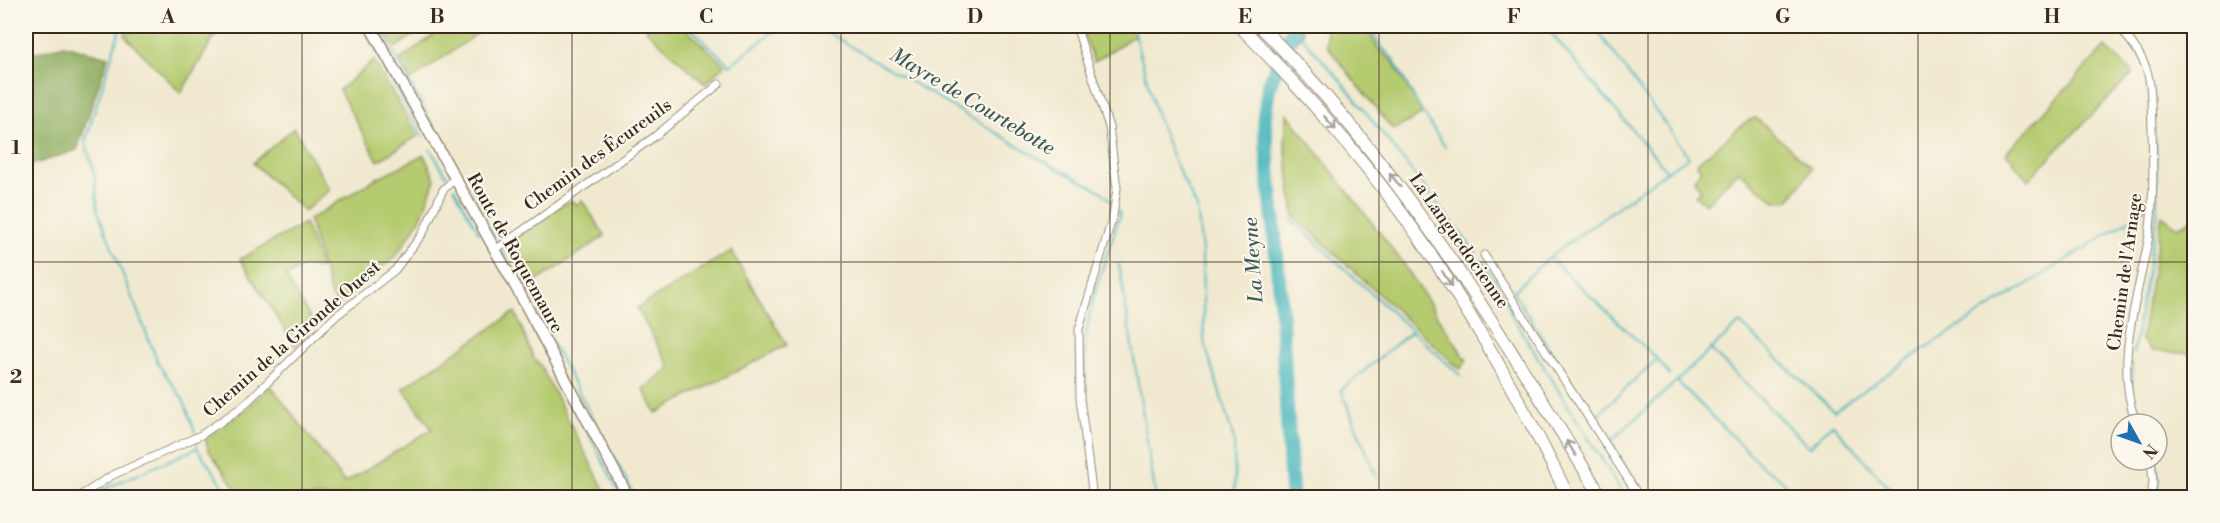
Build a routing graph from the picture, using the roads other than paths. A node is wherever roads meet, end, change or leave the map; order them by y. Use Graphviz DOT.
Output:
graph roads {
  1 [pos="370,26"];
  2 [pos="1076,26"];
  3 [pos="1240,26"];
  4 [pos="1260,26"];
  5 [pos="2118,26"];
  6 [pos="719,84"];
  7 [pos="455,178"];
  8 [pos="495,250"];
  9 [pos="1484,255"];
  10 [pos="2133,412"];
  11 [pos="2151,472"];
  12 [pos="77,498"];
  13 [pos="629,498"];
  14 [pos="1093,498"];
  15 [pos="1569,498"];
  16 [pos="1602,498"];
  17 [pos="1640,498"];
  18 [pos="2151,498"];
  1 -- 7 [label="main road, Route de Roquemaure"];
  2 -- 14 [label="street"];
  3 -- 15 [label="highway, La Languedocienne, one-way"];
  16 -- 4 [label="highway, La Languedocienne, one-way"];
  5 -- 10 [label="street, Chemin de l'Arnage"];
  6 -- 8 [label="street, Chemin des Écureuils"];
  7 -- 8 [label="main road, Route de Roquemaure"];
  7 -- 12 [label="street, Chemin de la Gironde Ouest"];
  8 -- 13 [label="main road, Route de Roquemaure"];
  9 -- 17 [label="street"];
  11 -- 18 [label="street"];
}
